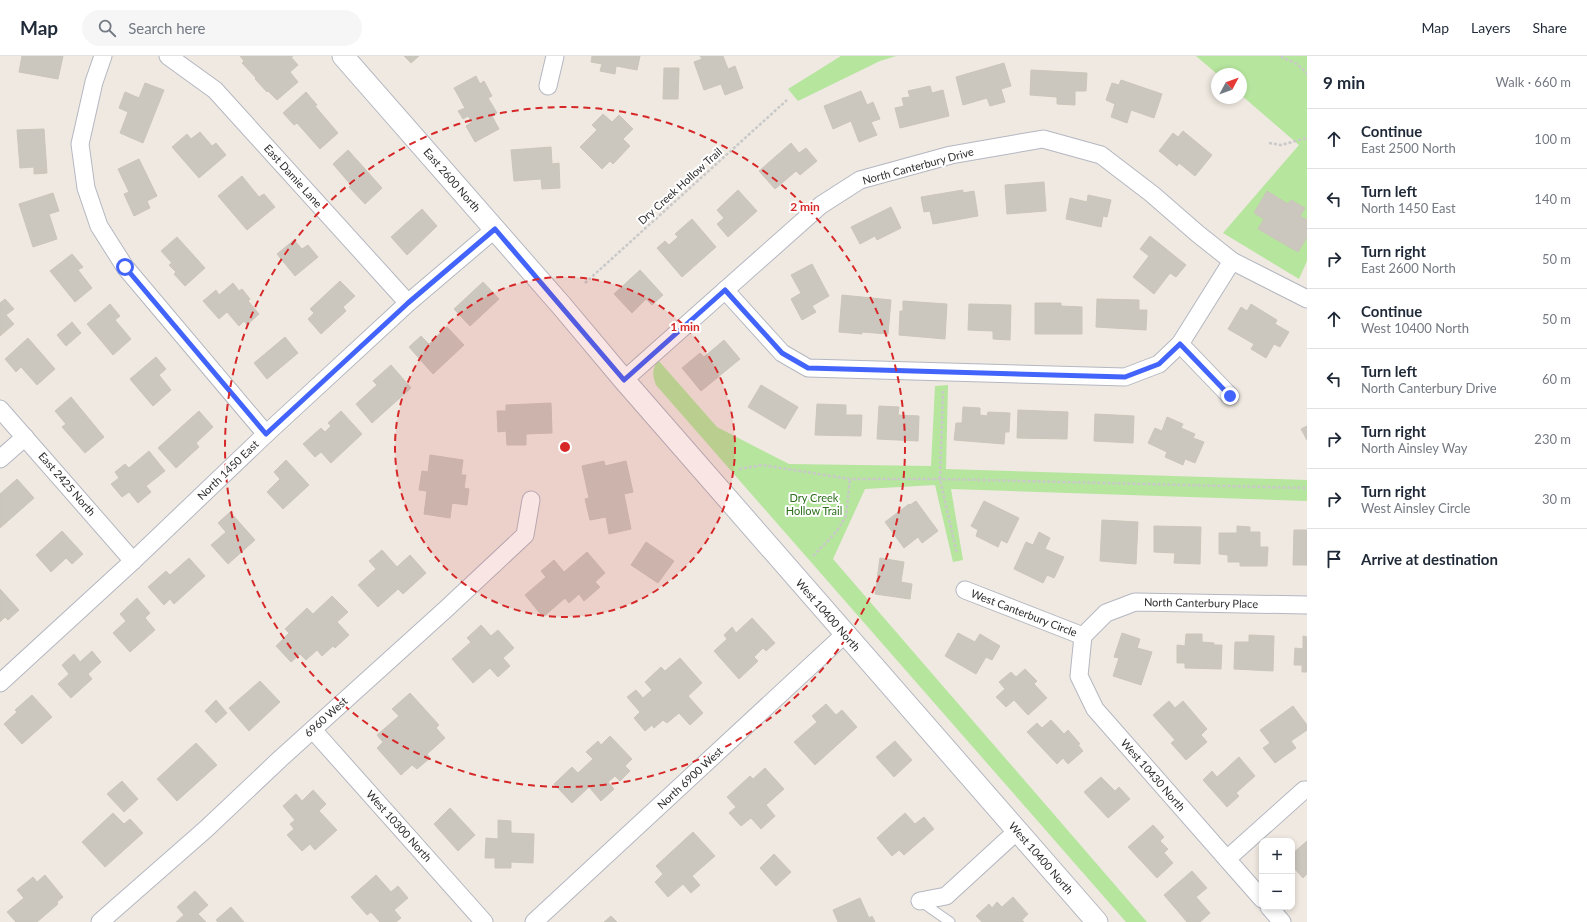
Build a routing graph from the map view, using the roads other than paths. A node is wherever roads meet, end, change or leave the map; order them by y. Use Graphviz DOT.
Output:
graph roads {
  1 [pos="103,56"];
  2 [pos="343,56"];
  3 [pos="555,56"];
  4 [pos="169,57"];
  5 [pos="548,86"];
  6 [pos="495,229"];
  7 [pos="1232,261"];
  8 [pos="725,290"];
  9 [pos="1307,299"];
  10 [pos="408,303"];
  11 [pos="561,305"];
  12 [pos="1180,344"];
  13 [pos="624,380"];
  14 [pos="1230,396"];
  15 [pos="0,409"];
  16 [pos="266,434"];
  17 [pos="25,437"];
  18 [pos="0,459"];
  19 [pos="531,500"];
  20 [pos="133,560"];
  21 [pos="964,590"];
  22 [pos="1307,605"];
  23 [pos="845,634"];
  24 [pos="1083,636"];
  25 [pos="0,683"];
  26 [pos="313,730"];
  27 [pos="1307,790"];
  28 [pos="1017,831"];
  29 [pos="1227,859"];
  30 [pos="1259,896"];
  31 [pos="920,901"];
  32 [pos="1272,910"];
  33 [pos="100,922"];
  34 [pos="484,922"];
  35 [pos="534,922"];
  36 [pos="950,922"];
  37 [pos="1097,922"];
  38 [pos="1282,922"];
  1 -- 16 [label="street"];
  2 -- 6 [label="street, East 2600 North"];
  3 -- 5 [label="street"];
  4 -- 10 [label="street, East Damie Lane"];
  6 -- 10 [label="street, North 1450 East"];
  6 -- 11 [label="street, East 2600 North"];
  7 -- 8 [label="street, North Canterbury Drive"];
  7 -- 9 [label="street, North Canterbury Drive"];
  7 -- 12 [label="street"];
  8 -- 12 [label="street"];
  8 -- 13 [label="street, North Canterbury Drive"];
  10 -- 16 [label="street, North 1450 East"];
  11 -- 13 [label="street, West 10400 North"];
  12 -- 14 [label="street"];
  13 -- 23 [label="street, West 10400 North"];
  15 -- 17 [label="street, East 2425 North"];
  16 -- 20 [label="street, North 1450 East"];
  17 -- 18 [label="street"];
  17 -- 20 [label="street, East 2425 North"];
  19 -- 26 [label="street, 6960 West"];
  20 -- 25 [label="street, North 1450 East"];
  21 -- 24 [label="street, West Canterbury Circle"];
  22 -- 24 [label="street, North Canterbury Place"];
  23 -- 28 [label="street, West 10400 North"];
  23 -- 35 [label="street, North 6900 West"];
  24 -- 29 [label="street, West 10430 North"];
  26 -- 33 [label="street, 6960 West"];
  26 -- 34 [label="street, West 10300 North"];
  27 -- 29 [label="street"];
  28 -- 31 [label="street"];
  28 -- 37 [label="street, West 10400 North"];
  29 -- 30 [label="street, West 10430 North"];
  31 -- 36 [label="lane"];
  32 -- 38 [label="street"];
}
